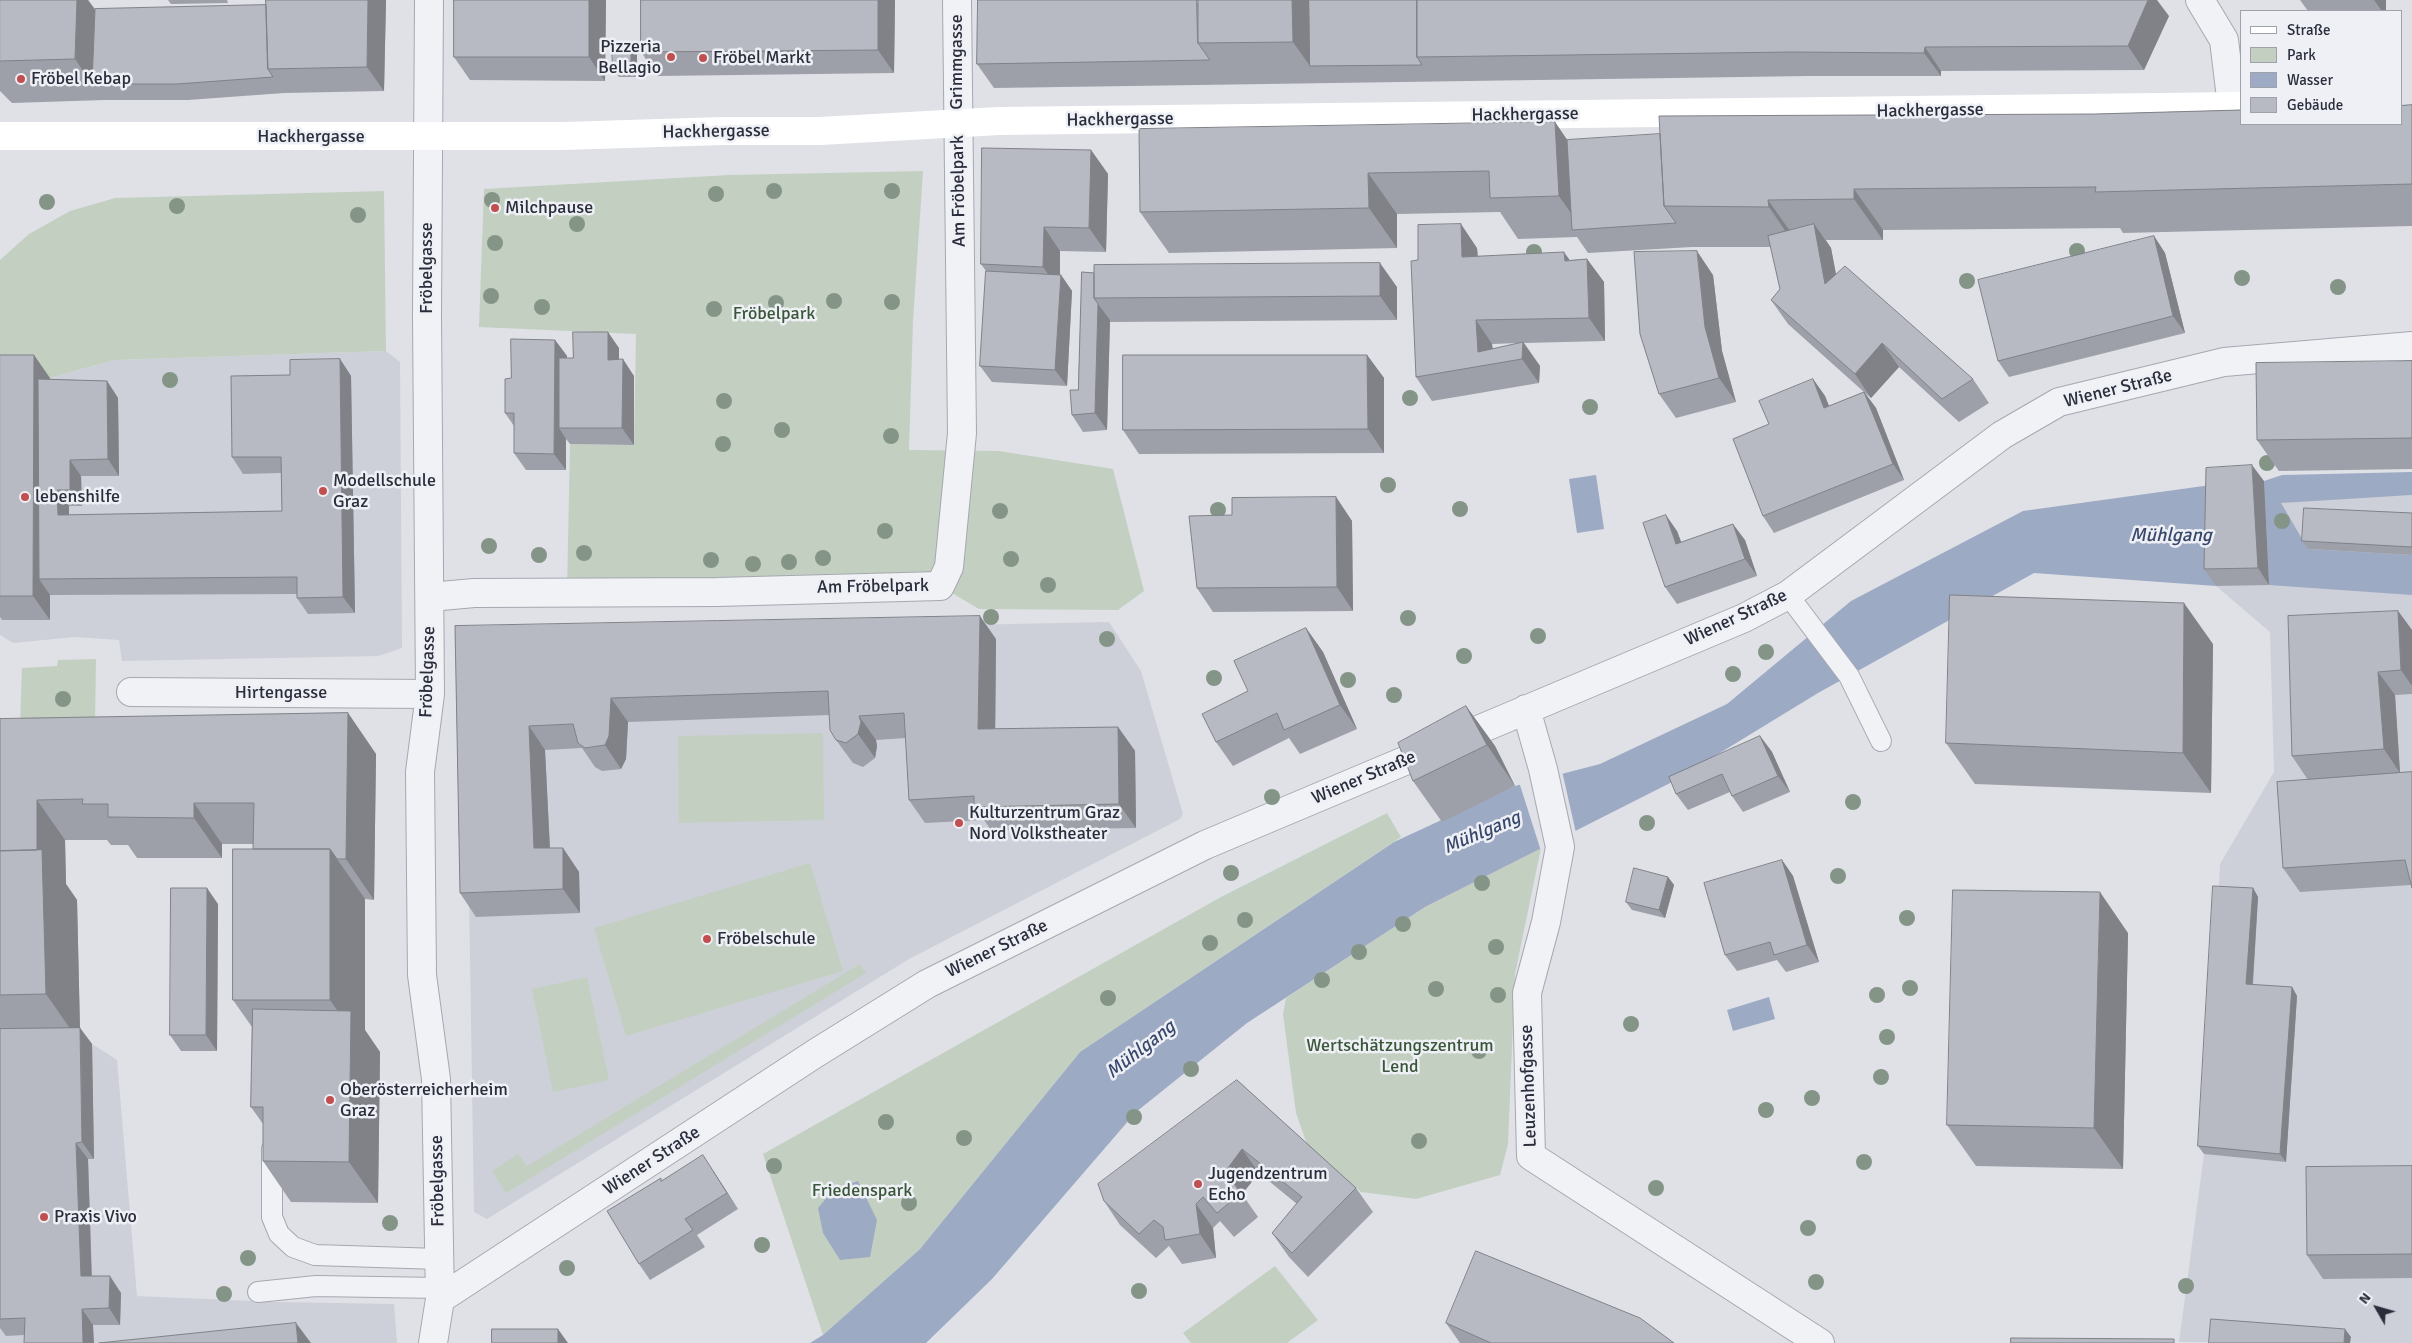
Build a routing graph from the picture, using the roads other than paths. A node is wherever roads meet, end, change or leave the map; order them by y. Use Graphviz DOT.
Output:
graph roads {
  1 [pos="429,0"];
  2 [pos="957,0"];
  3 [pos="2200,0"];
  4 [pos="2236,106"];
  5 [pos="957,123"];
  6 [pos="0,136"];
  7 [pos="428,136"];
  8 [pos="2412,346"];
  9 [pos="1788,594"];
  10 [pos="430,597"];
  11 [pos="131,692"];
  12 [pos="430,694"];
  13 [pos="1526,710"];
  14 [pos="1881,741"];
  15 [pos="272,1131"];
  16 [pos="439,1259"];
  17 [pos="258,1292"];
  18 [pos="440,1293"];
  19 [pos="433,1343"];
  20 [pos="1820,1343"];
  1 -- 7 [label="street, Fröbelgasse"];
  2 -- 5 [label="street, Grimmgasse"];
  3 -- 4 [label="street"];
  4 -- 5 [label="main road, Hackhergasse"];
  5 -- 7 [label="main road, Hackhergasse"];
  5 -- 10 [label="street, Am Fröbelpark"];
  6 -- 7 [label="main road, Hackhergasse"];
  7 -- 10 [label="street, Fröbelgasse"];
  8 -- 9 [label="street, Wiener Straße"];
  9 -- 13 [label="street, Wiener Straße"];
  9 -- 14 [label="lane"];
  10 -- 12 [label="street, Fröbelgasse"];
  11 -- 12 [label="street, Hirtengasse"];
  12 -- 16 [label="street, Fröbelgasse"];
  13 -- 18 [label="street, Wiener Straße"];
  13 -- 20 [label="street, Leuzenhofgasse"];
  15 -- 16 [label="lane"];
  16 -- 18 [label="street, Fröbelgasse"];
  17 -- 18 [label="lane"];
  18 -- 19 [label="street, Fröbelgasse"];
}
